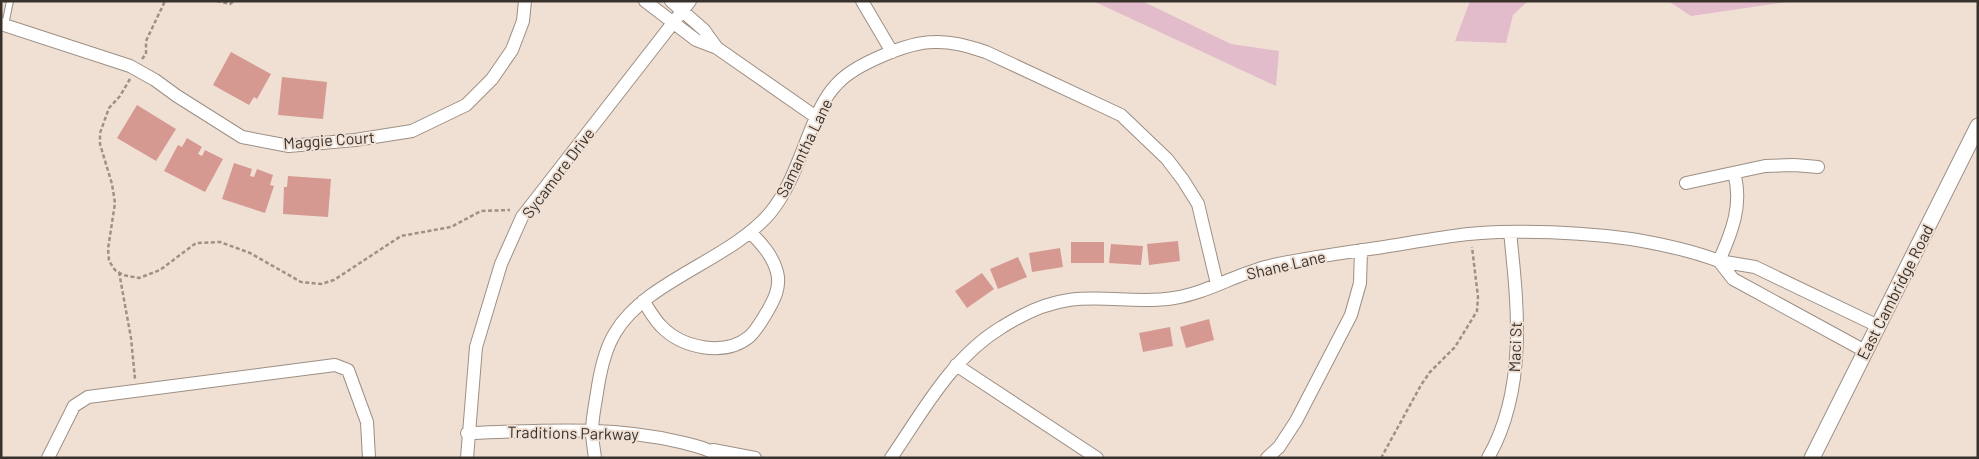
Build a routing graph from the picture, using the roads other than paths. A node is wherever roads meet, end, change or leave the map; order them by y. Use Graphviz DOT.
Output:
graph roads {
  1 [pos="10,1"];
  2 [pos="525,1"];
  3 [pos="645,1"];
  4 [pos="671,1"];
  5 [pos="862,1"];
  6 [pos="686,6"];
  7 [pos="674,22"];
  8 [pos="3,24"];
  9 [pos="717,48"];
  10 [pos="892,52"];
  11 [pos="816,117"];
  12 [pos="1978,126"];
  13 [pos="1818,166"];
  14 [pos="1734,173"];
  15 [pos="1686,183"];
  16 [pos="750,232"];
  17 [pos="1510,232"];
  18 [pos="1360,250"];
  19 [pos="1719,261"];
  20 [pos="1217,284"];
  21 [pos="643,301"];
  22 [pos="1878,326"];
  23 [pos="1866,351"];
  24 [pos="956,365"];
  25 [pos="592,431"];
  26 [pos="467,433"];
  27 [pos="708,449"];
  28 [pos="48,458"];
  29 [pos="369,458"];
  30 [pos="467,458"];
  31 [pos="595,458"];
  32 [pos="722,458"];
  33 [pos="755,458"];
  34 [pos="891,458"];
  35 [pos="1097,458"];
  36 [pos="1267,458"];
  37 [pos="1488,458"];
  38 [pos="1812,458"];
  1 -- 8 [label="lane"];
  2 -- 8 [label="street, Maggie Court"];
  3 -- 7 [label="street"];
  4 -- 6 [label="street"];
  5 -- 10 [label="street"];
  6 -- 7 [label="street, Sycamore Drive"];
  6 -- 9 [label="street"];
  7 -- 9 [label="street"];
  7 -- 26 [label="street, Sycamore Drive"];
  9 -- 11 [label="street"];
  10 -- 11 [label="street, Samantha Lane"];
  10 -- 20 [label="street, Samantha Lane"];
  11 -- 16 [label="street, Samantha Lane"];
  12 -- 22 [label="street, East Cambridge Road"];
  13 -- 14 [label="street"];
  14 -- 15 [label="street"];
  14 -- 19 [label="street"];
  16 -- 21 [label="street, Samantha Lane"];
  16 -- 21 [label="street"];
  17 -- 18 [label="street, Shane Lane"];
  17 -- 19 [label="street, Shane Lane"];
  17 -- 37 [label="street, Maci St"];
  18 -- 20 [label="street, Shane Lane"];
  18 -- 36 [label="street"];
  19 -- 22 [label="street"];
  19 -- 23 [label="street"];
  20 -- 24 [label="street, Shane Lane"];
  21 -- 25 [label="street, Samantha Lane"];
  22 -- 23 [label="street, East Cambridge Road"];
  23 -- 38 [label="street, East Cambridge Road"];
  24 -- 34 [label="street, Shane Lane"];
  24 -- 35 [label="street"];
  25 -- 26 [label="street, Traditions Parkway"];
  25 -- 27 [label="street, Traditions Parkway"];
  25 -- 31 [label="street, Samantha Lane"];
  26 -- 30 [label="street, Sycamore Drive"];
  27 -- 32 [label="street, Traditions Parkway"];
  27 -- 33 [label="street, Traditions Parkway"];
  28 -- 29 [label="street"];
}
